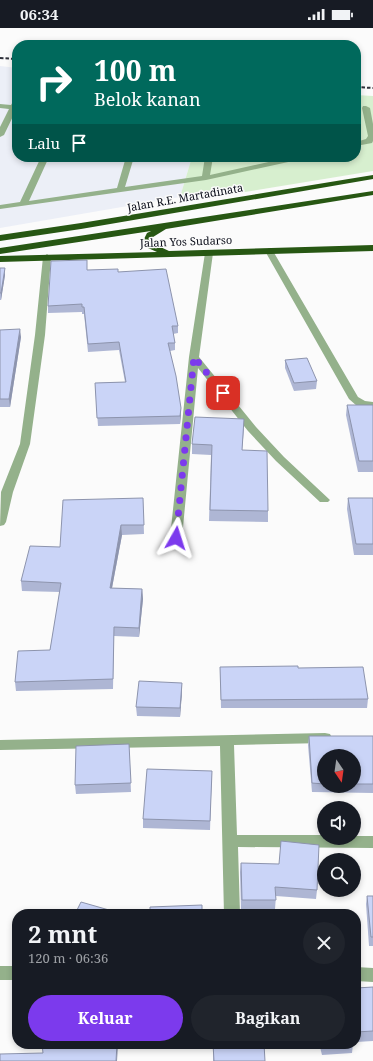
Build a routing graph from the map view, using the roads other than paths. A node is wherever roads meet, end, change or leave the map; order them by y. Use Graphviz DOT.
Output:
graph roads {
  1 [pos="0,106"];
  2 [pos="12,107"];
  3 [pos="370,109"];
  4 [pos="12,111"];
  5 [pos="0,135"];
  6 [pos="361,143"];
  7 [pos="43,162"];
  8 [pos="128,162"];
  9 [pos="208,162"];
  10 [pos="279,162"];
  11 [pos="373,177"];
  12 [pos="206,178"];
  13 [pos="120,190"];
  14 [pos="373,193"];
  15 [pos="23,204"];
  16 [pos="0,207"];
  17 [pos="168,226"];
  18 [pos="0,238"];
  19 [pos="373,248"];
  20 [pos="0,251"];
  21 [pos="269,251"];
  22 [pos="209,252"];
  23 [pos="170,254"];
  24 [pos="47,257"];
  25 [pos="0,259"];
  26 [pos="194,357"];
  27 [pos="373,405"];
  28 [pos="4,492"];
  29 [pos="324,500"];
  30 [pos="0,522"];
  31 [pos="176,538"];
  32 [pos="342,737"];
  33 [pos="227,740"];
  34 [pos="0,745"];
  35 [pos="230,841"];
  36 [pos="373,842"];
  37 [pos="232,909"];
  38 [pos="0,973"];
  39 [pos="12,973"];
  40 [pos="361,974"];
  41 [pos="373,975"];
  1 -- 2 [label="street"];
  3 -- 6 [label="street"];
  4 -- 5 [label="street"];
  7 -- 15 [label="street"];
  8 -- 13 [label="street"];
  9 -- 12 [label="street"];
  10 -- 12 [label="street"];
  11 -- 18 [label="highway, Jalan R.E. Martadinata"];
  12 -- 13 [label="street"];
  13 -- 15 [label="street"];
  14 -- 17 [label="highway, Jalan R.E. Martadinata"];
  15 -- 16 [label="street"];
  17 -- 20 [label="highway, Jalan R.E. Martadinata"];
  17 -- 23 [label="highway"];
  19 -- 21 [label="highway, Jalan Yos Sudarso"];
  21 -- 22 [label="highway, Jalan Yos Sudarso"];
  21 -- 27 [label="street"];
  22 -- 23 [label="highway, Jalan Yos Sudarso"];
  22 -- 26 [label="street"];
  23 -- 24 [label="highway, Jalan Yos Sudarso"];
  24 -- 25 [label="highway, Jalan Yos Sudarso"];
  24 -- 28 [label="street"];
  26 -- 29 [label="street"];
  26 -- 31 [label="street"];
  28 -- 30 [label="street"];
  32 -- 33 [label="street"];
  33 -- 34 [label="street"];
  33 -- 35 [label="street"];
  35 -- 36 [label="street"];
  35 -- 37 [label="street"];
  38 -- 39 [label="street"];
  40 -- 41 [label="street"];
}
